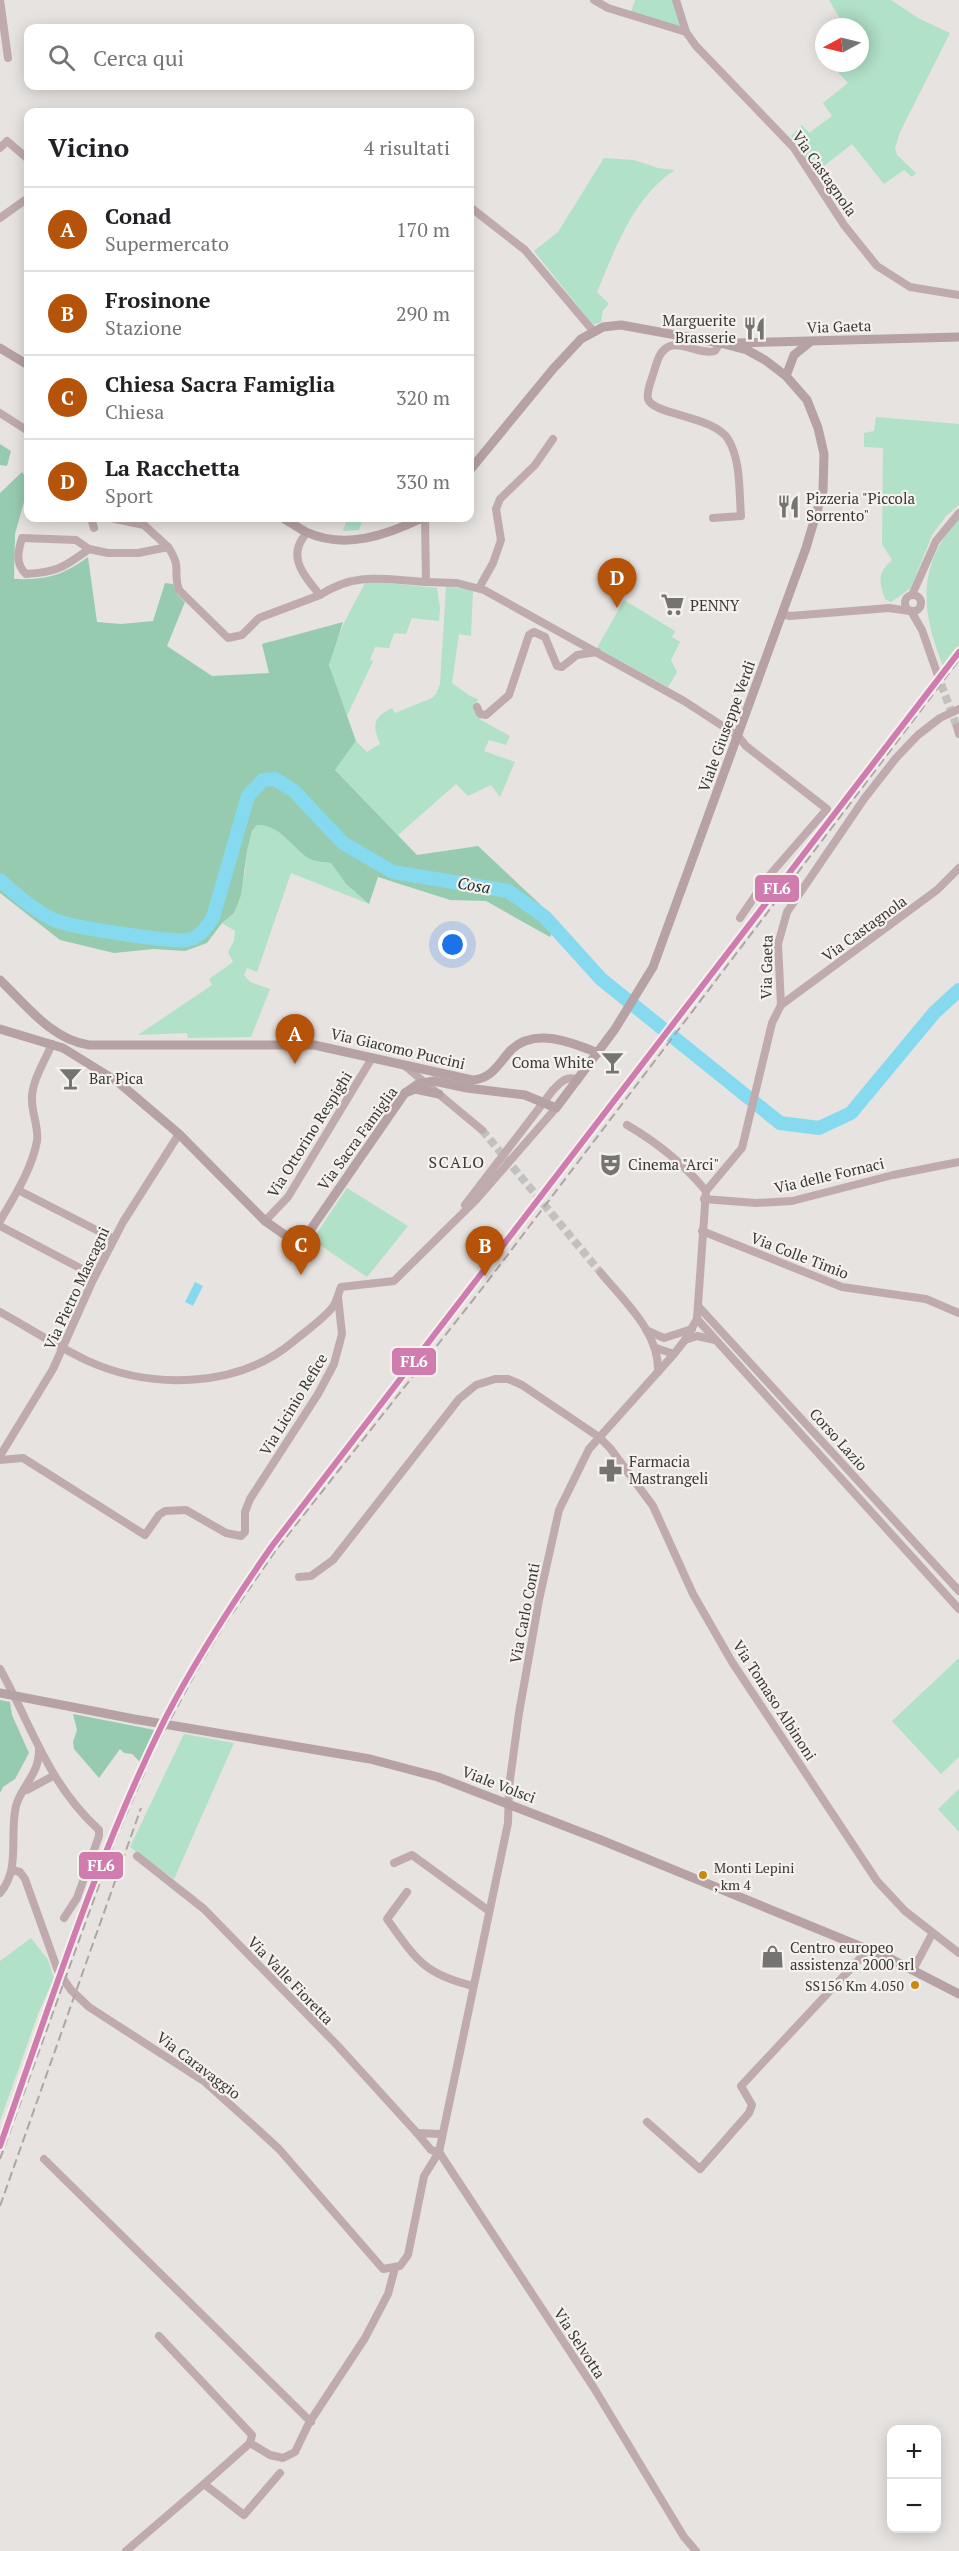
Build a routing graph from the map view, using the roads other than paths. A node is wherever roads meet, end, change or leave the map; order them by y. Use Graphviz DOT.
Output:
graph roads {
  1 [pos="0,0"];
  2 [pos="594,0"];
  3 [pos="676,0"];
  4 [pos="686,32"];
  5 [pos="8,58"];
  6 [pos="0,148"];
  7 [pos="24,156"];
  8 [pos="24,201"];
  9 [pos="474,210"];
  10 [pos="0,218"];
  11 [pos="959,295"];
  12 [pos="594,332"];
  13 [pos="959,337"];
  14 [pos="776,342"];
  15 [pos="810,342"];
  16 [pos="720,343"];
  17 [pos="0,348"];
  18 [pos="765,360"];
  19 [pos="24,363"];
  20 [pos="786,376"];
  21 [pos="0,413"];
  22 [pos="24,428"];
  23 [pos="554,438"];
  24 [pos="474,465"];
  25 [pos="959,513"];
  26 [pos="713,518"];
  27 [pos="92,522"];
  28 [pos="130,522"];
  29 [pos="290,522"];
  30 [pos="415,522"];
  31 [pos="424,522"];
  32 [pos="94,528"];
  33 [pos="307,532"];
  34 [pos="168,547"];
  35 [pos="89,549"];
  36 [pos="922,577"];
  37 [pos="426,582"];
  38 [pos="479,588"];
  39 [pos="320,596"];
  40 [pos="909,596"];
  41 [pos="921,603"];
  42 [pos="889,608"];
  43 [pos="910,611"];
  44 [pos="782,614"];
  45 [pos="922,630"];
  46 [pos="597,652"];
  47 [pos="937,673"];
  48 [pos="477,707"];
  49 [pos="959,709"];
  50 [pos="738,736"];
  51 [pos="959,868"];
  52 [pos="740,918"];
  53 [pos="0,980"];
  54 [pos="781,1005"];
  55 [pos="38,1018"];
  56 [pos="0,1029"];
  57 [pos="29,1038"];
  58 [pos="52,1044"];
  59 [pos="101,1046"];
  60 [pos="598,1053"];
  61 [pos="372,1058"];
  62 [pos="95,1066"];
  63 [pos="409,1069"];
  64 [pos="578,1080"];
  65 [pos="425,1082"];
  66 [pos="405,1093"];
  67 [pos="439,1094"];
  68 [pos="541,1104"];
  69 [pos="556,1108"];
  70 [pos="627,1125"];
  71 [pos="482,1130"];
  72 [pos="179,1134"];
  73 [pos="959,1162"];
  74 [pos="18,1190"];
  75 [pos="705,1195"];
  76 [pos="0,1221"];
  77 [pos="265,1221"];
  78 [pos="0,1226"];
  79 [pos="702,1231"];
  80 [pos="442,1235"];
  81 [pos="114,1239"];
  82 [pos="601,1273"];
  83 [pos="95,1276"];
  84 [pos="338,1295"];
  85 [pos="698,1306"];
  86 [pos="0,1312"];
  87 [pos="328,1312"];
  88 [pos="959,1313"];
  89 [pos="340,1315"];
  90 [pos="697,1319"];
  91 [pos="692,1329"];
  92 [pos="647,1330"];
  93 [pos="664,1338"];
  94 [pos="685,1340"];
  95 [pos="717,1341"];
  96 [pos="63,1347"];
  97 [pos="656,1347"];
  98 [pos="674,1354"];
  99 [pos="658,1372"];
  100 [pos="599,1437"];
  101 [pos="0,1458"];
  102 [pos="299,1577"];
  103 [pos="959,1591"];
  104 [pos="959,1609"];
  105 [pos="0,1669"];
  106 [pos="0,1693"];
  107 [pos="39,1749"];
  108 [pos="53,1776"];
  109 [pos="23,1792"];
  110 [pos="508,1803"];
  111 [pos="137,1856"];
  112 [pos="394,1863"];
  113 [pos="12,1870"];
  114 [pos="407,1892"];
  115 [pos="0,1893"];
  116 [pos="489,1911"];
  117 [pos="64,1917"];
  118 [pos="932,1934"];
  119 [pos="868,1950"];
  120 [pos="959,1953"];
  121 [pos="913,1970"];
  122 [pos="473,1986"];
  123 [pos="959,1994"];
  124 [pos="647,2122"];
  125 [pos="417,2133"];
  126 [pos="441,2134"];
  127 [pos="439,2152"];
  128 [pos="44,2158"];
  129 [pos="395,2268"];
  130 [pos="159,2336"];
  131 [pos="310,2422"];
  132 [pos="250,2444"];
  133 [pos="280,2473"];
  134 [pos="204,2484"];
  135 [pos="126,2551"];
  136 [pos="696,2551"];
  1 -- 5 [label="street"];
  2 -- 4 [label="street"];
  3 -- 4 [label="street, Via Castagnola"];
  4 -- 11 [label="street, Via Castagnola"];
  6 -- 7 [label="street"];
  8 -- 10 [label="street"];
  9 -- 12 [label="street"];
  12 -- 16 [label="main road"];
  12 -- 24 [label="main road"];
  13 -- 15 [label="main road, Via Gaeta"];
  14 -- 15 [label="main road, Via Gaeta"];
  14 -- 16 [label="main road, Via Gaeta"];
  14 -- 18 [label="main road"];
  15 -- 20 [label="main road"];
  16 -- 18 [label="main road, Viale Giuseppe Verdi"];
  16 -- 26 [label="street"];
  17 -- 19 [label="main road"];
  18 -- 20 [label="main road, Viale Giuseppe Verdi"];
  20 -- 44 [label="main road, Viale Giuseppe Verdi"];
  21 -- 22 [label="street"];
  23 -- 38 [label="street"];
  25 -- 36 [label="street"];
  27 -- 32 [label="street"];
  28 -- 34 [label="street"];
  29 -- 33 [label="main road"];
  30 -- 33 [label="main road"];
  31 -- 37 [label="street"];
  33 -- 39 [label="street"];
  34 -- 35 [label="street"];
  34 -- 39 [label="street"];
  35 -- 35 [label="street"];
  36 -- 40 [label="street"];
  36 -- 41 [label="street"];
  37 -- 38 [label="street"];
  37 -- 39 [label="street"];
  38 -- 46 [label="street"];
  40 -- 41 [label="street"];
  40 -- 42 [label="street"];
  40 -- 43 [label="street"];
  41 -- 43 [label="street"];
  41 -- 45 [label="street"];
  42 -- 43 [label="street"];
  42 -- 44 [label="street"];
  43 -- 45 [label="street"];
  44 -- 50 [label="main road, Viale Giuseppe Verdi"];
  45 -- 47 [label="street"];
  46 -- 48 [label="street"];
  46 -- 50 [label="street"];
  49 -- 54 [label="street, Via Gaeta"];
  50 -- 52 [label="street"];
  50 -- 60 [label="main road, Viale Giuseppe Verdi"];
  51 -- 54 [label="street, Via Castagnola"];
  53 -- 55 [label="main road, Via Giacomo Puccini"];
  54 -- 75 [label="street, Via Gaeta"];
  55 -- 57 [label="main road"];
  55 -- 59 [label="main road, Via Giacomo Puccini"];
  56 -- 57 [label="main road"];
  57 -- 58 [label="main road"];
  58 -- 62 [label="main road"];
  58 -- 74 [label="street"];
  59 -- 61 [label="main road, Via Giacomo Puccini"];
  59 -- 62 [label="main road"];
  60 -- 63 [label="main road, Via Giacomo Puccini"];
  60 -- 64 [label="main road, Viale Giuseppe Verdi"];
  61 -- 63 [label="main road, Via Giacomo Puccini"];
  61 -- 77 [label="street, Via Ottorino Respighi"];
  62 -- 72 [label="main road"];
  63 -- 65 [label="street"];
  63 -- 66 [label="main road"];
  64 -- 68 [label="street"];
  64 -- 69 [label="main road, Viale Giuseppe Verdi"];
  65 -- 66 [label="main road"];
  65 -- 67 [label="street"];
  65 -- 68 [label="main road"];
  66 -- 67 [label="main road, Via Sacra Famiglia"];
  66 -- 77 [label="main road, Via Sacra Famiglia"];
  67 -- 71 [label="street"];
  68 -- 69 [label="main road"];
  68 -- 80 [label="street"];
  69 -- 80 [label="street"];
  70 -- 75 [label="street"];
  72 -- 77 [label="main road"];
  72 -- 81 [label="street, Via Pietro Mascagni"];
  73 -- 75 [label="street, Via delle Fornaci"];
  74 -- 76 [label="street"];
  74 -- 81 [label="street"];
  75 -- 79 [label="street"];
  78 -- 83 [label="street"];
  79 -- 85 [label="street"];
  79 -- 88 [label="street, Via Colle Timio"];
  80 -- 84 [label="street"];
  81 -- 83 [label="street, Via Pietro Mascagni"];
  82 -- 92 [label="street"];
  83 -- 96 [label="street, Via Pietro Mascagni"];
  84 -- 87 [label="street"];
  84 -- 89 [label="street, Via Licinio Refice"];
  85 -- 90 [label="street"];
  85 -- 103 [label="street, Corso Lazio"];
  86 -- 96 [label="street"];
  87 -- 89 [label="street"];
  87 -- 96 [label="street"];
  89 -- 101 [label="street, Via Licinio Refice"];
  90 -- 91 [label="street, Via Carlo Conti"];
  90 -- 95 [label="street, Corso Lazio"];
  91 -- 93 [label="street"];
  91 -- 94 [label="street, Via Carlo Conti"];
  92 -- 93 [label="street"];
  92 -- 97 [label="street"];
  93 -- 98 [label="street"];
  94 -- 95 [label="street"];
  94 -- 98 [label="street, Via Carlo Conti"];
  95 -- 104 [label="street, Corso Lazio"];
  96 -- 101 [label="street, Via Pietro Mascagni"];
  97 -- 98 [label="street"];
  97 -- 99 [label="street"];
  98 -- 99 [label="street, Via Carlo Conti"];
  99 -- 100 [label="street, Via Carlo Conti"];
  100 -- 102 [label="street, Via Tomaso Albinoni"];
  100 -- 110 [label="street, Via Carlo Conti"];
  100 -- 118 [label="street, Via Tomaso Albinoni"];
  105 -- 107 [label="street"];
  106 -- 110 [label="main road, Viale Volsci"];
  107 -- 108 [label="street"];
  107 -- 109 [label="street"];
  108 -- 109 [label="street"];
  108 -- 117 [label="street"];
  109 -- 113 [label="street"];
  110 -- 116 [label="street"];
  110 -- 119 [label="main road, Viale Volsci"];
  111 -- 125 [label="street, Via Valle Fioretta"];
  112 -- 116 [label="street"];
  113 -- 115 [label="street"];
  113 -- 129 [label="street, Via Caravaggio"];
  114 -- 122 [label="street"];
  116 -- 122 [label="street"];
  118 -- 120 [label="street, Via Tomaso Albinoni"];
  118 -- 121 [label="street"];
  119 -- 121 [label="main road, Viale Volsci"];
  119 -- 124 [label="street"];
  121 -- 123 [label="main road, Viale Volsci"];
  122 -- 126 [label="street"];
  125 -- 126 [label="street"];
  125 -- 127 [label="street, Via Valle Fioretta"];
  126 -- 127 [label="street"];
  127 -- 129 [label="street"];
  127 -- 136 [label="street, Via Selvotta"];
  128 -- 131 [label="street"];
  129 -- 131 [label="street"];
  130 -- 132 [label="street"];
  131 -- 132 [label="street"];
  132 -- 134 [label="street"];
  133 -- 134 [label="street"];
  134 -- 135 [label="street"];
}
